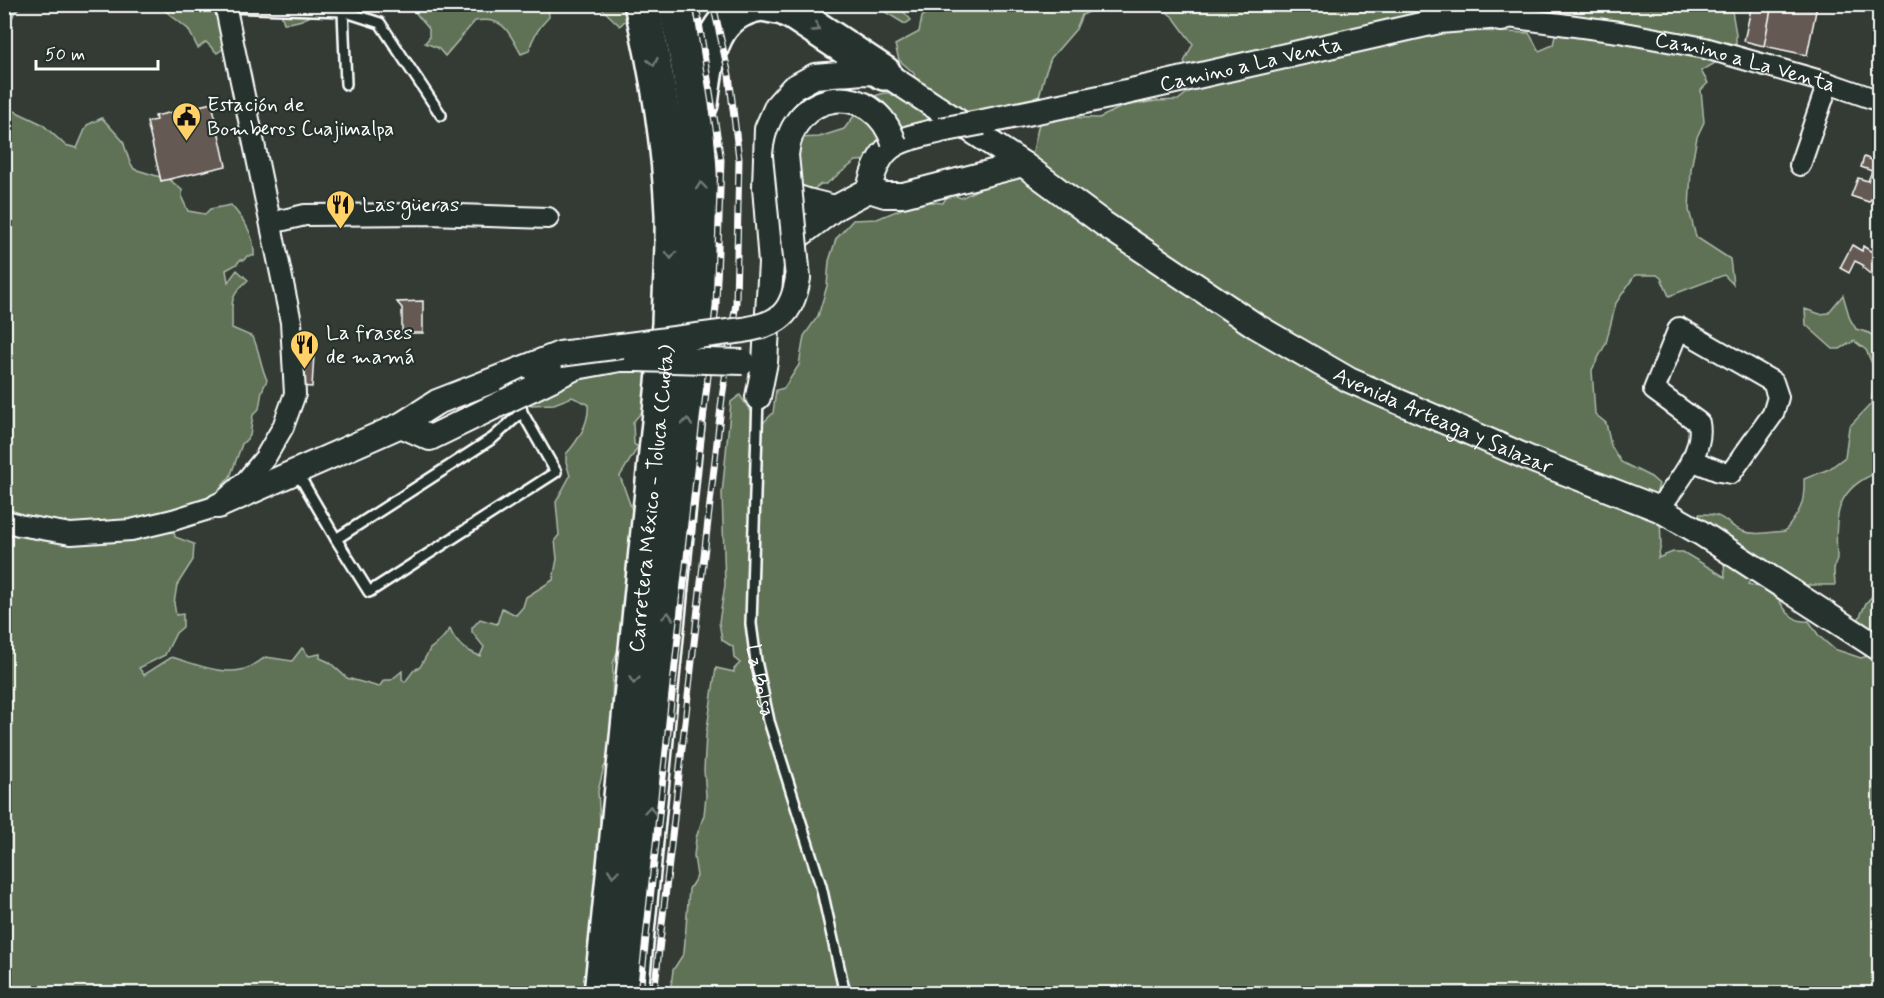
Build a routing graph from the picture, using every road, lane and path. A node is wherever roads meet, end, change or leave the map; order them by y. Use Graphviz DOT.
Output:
graph roads {
  1 [pos="640,4"];
  2 [pos="674,4"];
  3 [pos="762,4"];
  4 [pos="226,6"];
  5 [pos="1502,10"];
  6 [pos="344,11"];
  7 [pos="884,73"];
  8 [pos="1828,83"];
  9 [pos="346,84"];
  10 [pos="1880,101"];
  11 [pos="441,115"];
  12 [pos="697,141"];
  13 [pos="894,143"];
  14 [pos="1023,164"];
  15 [pos="1800,165"];
  16 [pos="765,187"];
  17 [pos="869,190"];
  18 [pos="835,208"];
  19 [pos="548,218"];
  20 [pos="271,223"];
  21 [pos="771,263"];
  22 [pos="754,362"];
  23 [pos="523,381"];
  24 [pos="758,397"];
  25 [pos="514,406"];
  26 [pos="401,425"];
  27 [pos="1691,460"];
  28 [pos="297,472"];
  29 [pos="218,506"];
  30 [pos="1659,509"];
  31 [pos="4,520"];
  32 [pos="336,539"];
  33 [pos="1880,649"];
  34 [pos="601,993"];
  35 [pos="631,993"];
  36 [pos="845,993"];
  1 -- 34 [label="highway, Carretera México - Toluca (Cuota), one-way"];
  2 -- 12 [label="highway, Carretera México - Toluca (Cuota)"];
  3 -- 7 [label="highway, one-way"];
  3 -- 12 [label="highway"];
  4 -- 6 [label="lane"];
  4 -- 20 [label="street"];
  5 -- 8 [label="street, Camino a La Venta"];
  5 -- 13 [label="street, Camino a La Venta, bridge"];
  6 -- 9 [label="lane"];
  6 -- 11 [label="lane"];
  7 -- 14 [label="street, Avenida Arteaga y Salazar"];
  7 -- 16 [label="street"];
  8 -- 10 [label="street, Camino a La Venta"];
  8 -- 15 [label="street"];
  35 -- 12 [label="highway, Carretera México - Toluca (Cuota), one-way"];
  13 -- 17 [label="street"];
  13 -- 23 [label="street, bridge"];
  14 -- 17 [label="street"];
  14 -- 30 [label="street, Avenida Arteaga y Salazar"];
  16 -- 18 [label="street"];
  16 -- 21 [label="street"];
  17 -- 18 [label="street"];
  18 -- 21 [label="street"];
  19 -- 20 [label="street"];
  20 -- 29 [label="street"];
  21 -- 22 [label="street"];
  22 -- 23 [label="street, bridge"];
  22 -- 24 [label="street, La Bolsa"];
  23 -- 25 [label="street, bridge"];
  23 -- 26 [label="street"];
  24 -- 36 [label="lane, La Bolsa"];
  25 -- 26 [label="street"];
  25 -- 32 [label="lane"];
  25 -- 32 [label="lane"];
  26 -- 28 [label="street"];
  27 -- 27 [label="street"];
  27 -- 30 [label="street"];
  28 -- 29 [label="street"];
  28 -- 32 [label="lane"];
  29 -- 31 [label="street"];
  30 -- 33 [label="street, Avenida Arteaga y Salazar"];
}
